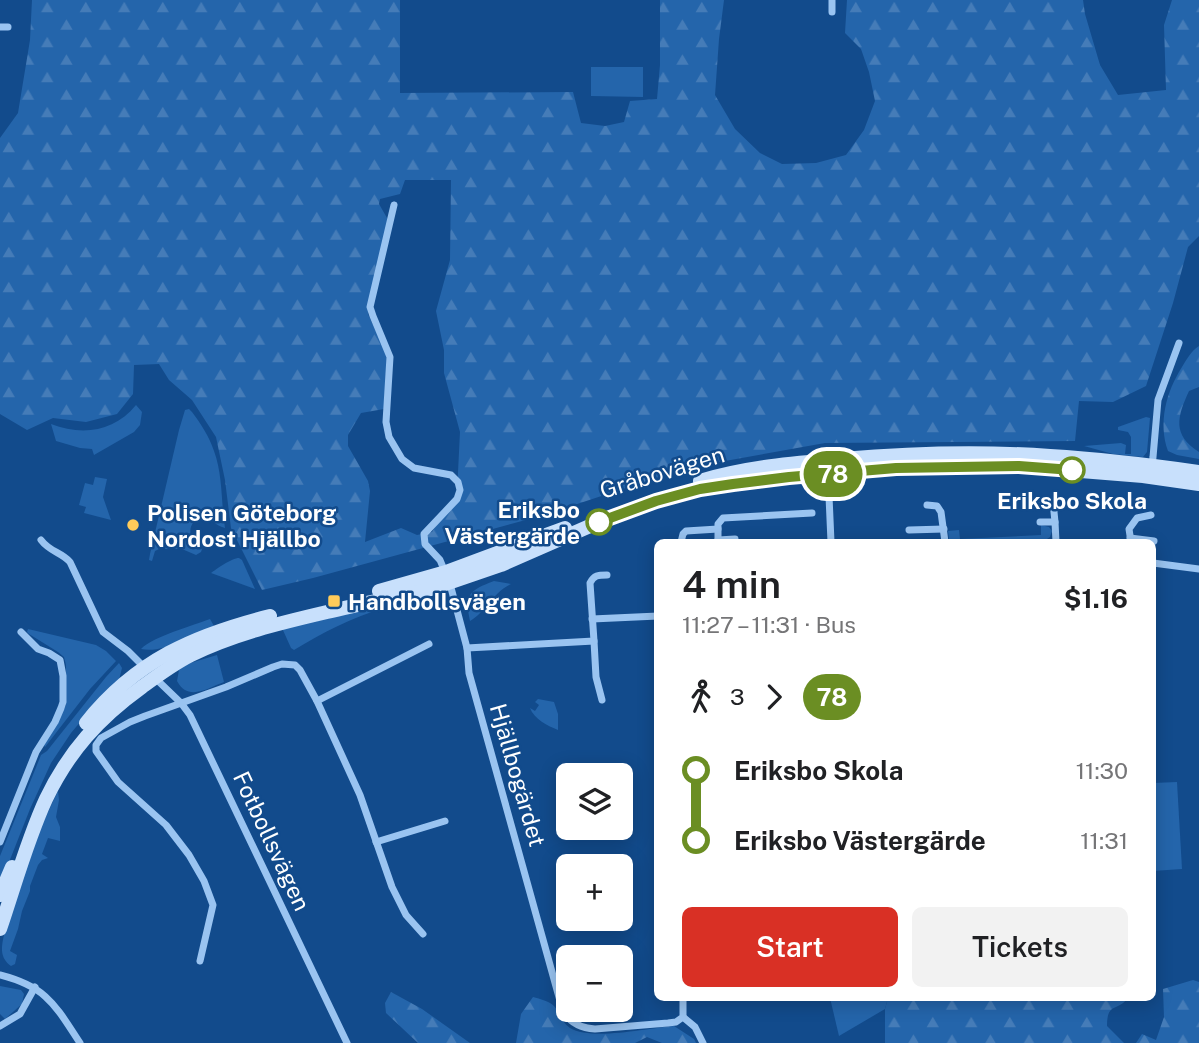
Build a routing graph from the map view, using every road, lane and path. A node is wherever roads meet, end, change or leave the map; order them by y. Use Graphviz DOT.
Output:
graph roads {
  1 [pos="832,0"];
  2 [pos="832,12"];
  3 [pos="394,205"];
  4 [pos="1179,343"];
  5 [pos="828,467"];
  6 [pos="1148,471"];
  7 [pos="1199,472"];
  8 [pos="1199,484"];
  9 [pos="1038,499"];
  10 [pos="927,505"];
  11 [pos="812,513"];
  12 [pos="1152,515"];
  13 [pos="1040,522"];
  14 [pos="1055,522"];
  15 [pos="718,529"];
  16 [pos="944,529"];
  17 [pos="909,530"];
  18 [pos="681,539"];
  19 [pos="718,539"];
  20 [pos="831,539"];
  21 [pos="945,539"];
  22 [pos="1056,539"];
  23 [pos="1130,539"];
  24 [pos="41,540"];
  25 [pos="1156,563"];
  26 [pos="1199,569"];
  27 [pos="607,575"];
  28 [pos="448,578"];
  29 [pos="654,616"];
  30 [pos="592,619"];
  31 [pos="21,632"];
  32 [pos="594,641"];
  33 [pos="429,644"];
  34 [pos="467,648"];
  35 [pos="150,672"];
  36 [pos="602,700"];
  37 [pos="317,701"];
  38 [pos="181,703"];
  39 [pos="445,821"];
  40 [pos="0,842"];
  41 [pos="376,842"];
  42 [pos="0,895"];
  43 [pos="0,929"];
  44 [pos="423,934"];
  45 [pos="200,961"];
  46 [pos="0,975"];
  47 [pos="35,987"];
  48 [pos="683,1001"];
  49 [pos="682,1017"];
  50 [pos="0,1026"];
  51 [pos="80,1043"];
  52 [pos="347,1043"];
  53 [pos="703,1043"];
  1 -- 2 [label="street"];
  3 -- 28 [label="street"];
  4 -- 6 [label="street"];
  5 -- 6 [label="main road, Gråbovägen"];
  5 -- 20 [label="street"];
  5 -- 28 [label="main road, Gråbovägen"];
  6 -- 7 [label="main road, Gråbovägen"];
  6 -- 8 [label="main road, Gråbovägen"];
  9 -- 14 [label="street"];
  10 -- 16 [label="street"];
  11 -- 15 [label="street"];
  12 -- 23 [label="street"];
  13 -- 14 [label="street"];
  14 -- 22 [label="street"];
  15 -- 18 [label="street"];
  15 -- 19 [label="street"];
  16 -- 17 [label="street"];
  16 -- 21 [label="street"];
  24 -- 35 [label="street, Fotbollsvägen"];
  25 -- 26 [label="street"];
  27 -- 30 [label="street"];
  28 -- 34 [label="street, Hjällbogärdet"];
  28 -- 35 [label="main road, Gråbovägen"];
  29 -- 30 [label="street"];
  30 -- 32 [label="street"];
  31 -- 40 [label="street"];
  32 -- 34 [label="street"];
  32 -- 36 [label="street"];
  33 -- 37 [label="street"];
  34 -- 49 [label="street, Hjällbogärdet"];
  35 -- 38 [label="street, Fotbollsvägen"];
  35 -- 42 [label="main road, Gråbovägen"];
  35 -- 43 [label="main road, Gråbovägen"];
  37 -- 38 [label="street"];
  37 -- 41 [label="street"];
  38 -- 45 [label="street"];
  38 -- 52 [label="street, Fotbollsvägen"];
  39 -- 41 [label="street"];
  41 -- 44 [label="street"];
  46 -- 47 [label="street"];
  47 -- 50 [label="street"];
  47 -- 51 [label="street"];
  48 -- 49 [label="street"];
  49 -- 53 [label="street"];
}
